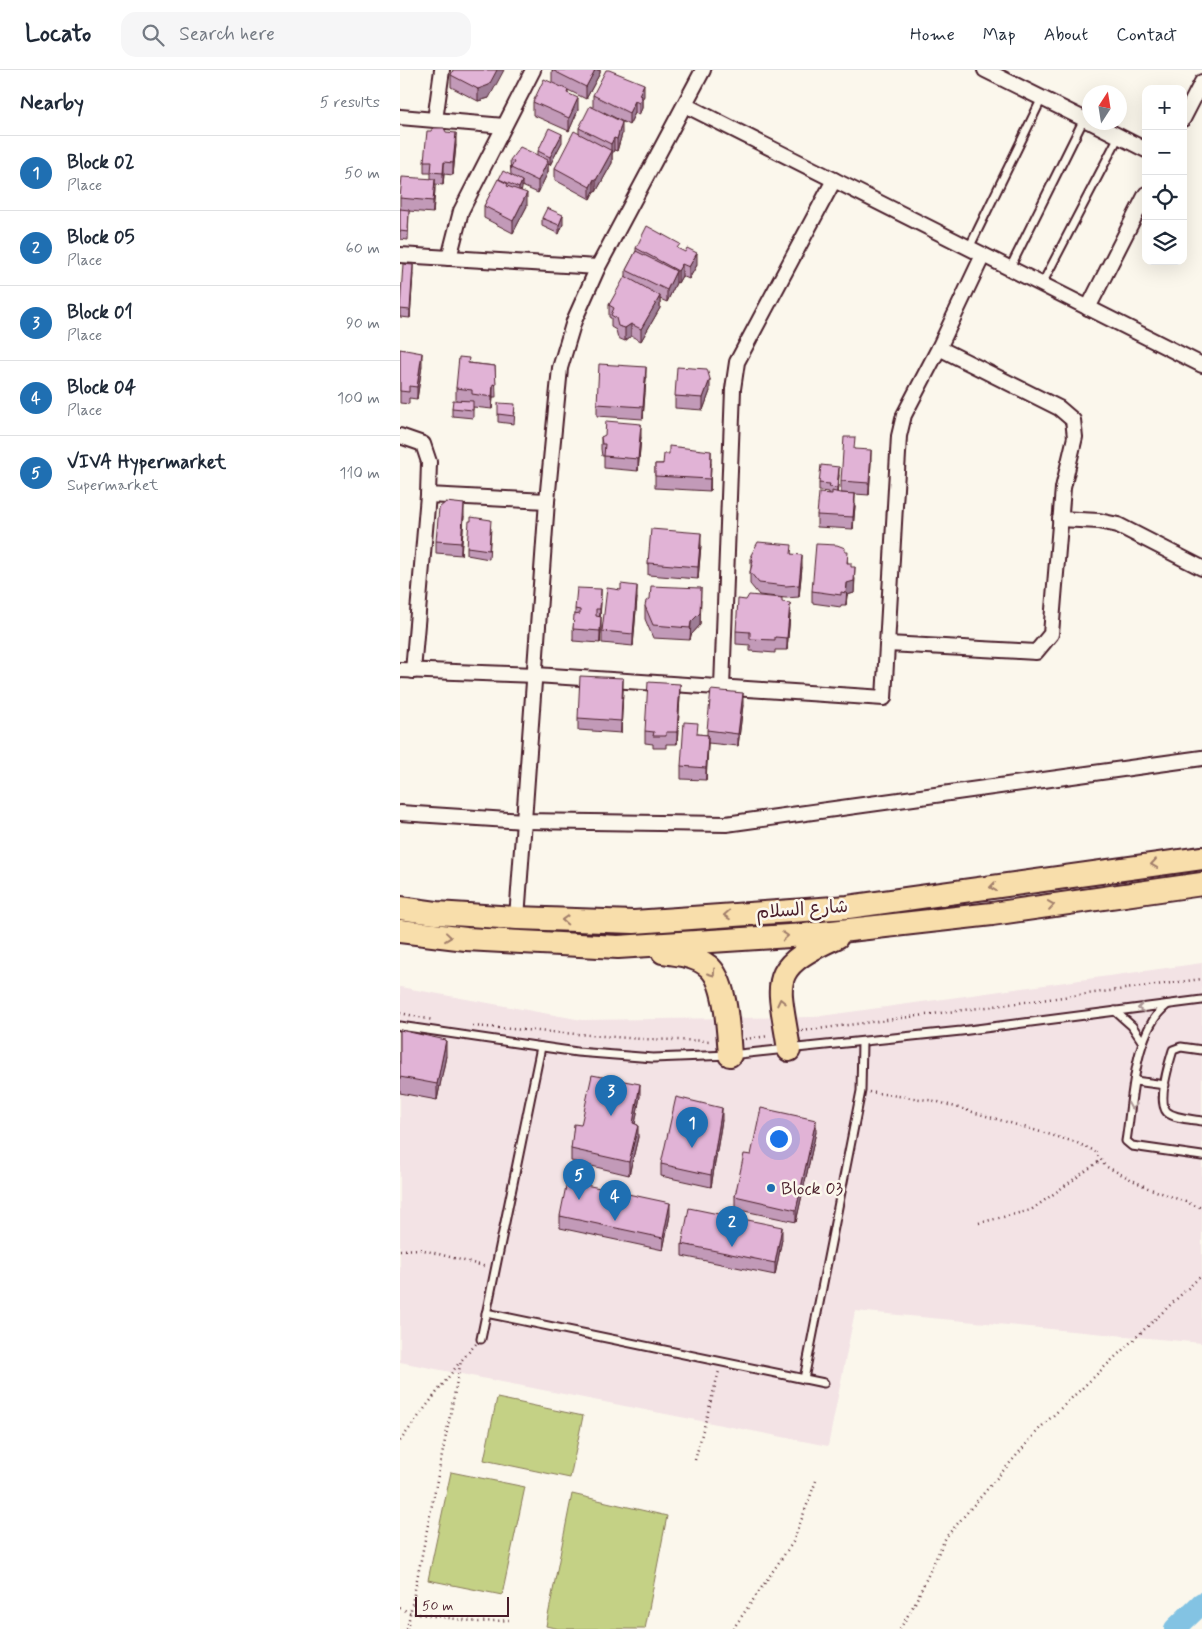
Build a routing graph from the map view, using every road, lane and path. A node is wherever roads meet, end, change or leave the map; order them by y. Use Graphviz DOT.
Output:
graph roads {
  1 [pos="442,70"];
  2 [pos="533,70"];
  3 [pos="703,70"];
  4 [pos="985,70"];
  5 [pos="1202,82"];
  6 [pos="1042,98"];
  7 [pos="685,105"];
  8 [pos="1187,111"];
  9 [pos="400,117"];
  10 [pos="1082,118"];
  11 [pos="435,120"];
  12 [pos="504,126"];
  13 [pos="1083,130"];
  14 [pos="1107,130"];
  15 [pos="1119,136"];
  16 [pos="1142,148"];
  17 [pos="834,180"];
  18 [pos="1142,202"];
  19 [pos="969,248"];
  20 [pos="983,255"];
  21 [pos="400,256"];
  22 [pos="449,258"];
  23 [pos="598,267"];
  24 [pos="1010,268"];
  25 [pos="1042,284"];
  26 [pos="1088,308"];
  27 [pos="939,348"];
  28 [pos="1202,365"];
  29 [pos="400,436"];
  30 [pos="428,495"];
  31 [pos="547,501"];
  32 [pos="1060,519"];
  33 [pos="1202,568"];
  34 [pos="888,644"];
  35 [pos="407,671"];
  36 [pos="536,675"];
  37 [pos="722,687"];
  38 [pos="1202,758"];
  39 [pos="400,813"];
  40 [pos="524,821"];
  41 [pos="1202,858"];
  42 [pos="1202,884"];
  43 [pos="400,908"];
  44 [pos="517,918"];
  45 [pos="855,929"];
  46 [pos="400,931"];
  47 [pos="618,947"];
  48 [pos="1202,1000"];
  49 [pos="1168,1004"];
  50 [pos="1115,1011"];
  51 [pos="400,1026"];
  52 [pos="1142,1041"];
  53 [pos="862,1042"];
  54 [pos="541,1048"];
  55 [pos="789,1050"];
  56 [pos="1202,1050"];
  57 [pos="730,1055"];
  58 [pos="1135,1081"];
  59 [pos="1165,1085"];
  60 [pos="861,1091"];
  61 [pos="1202,1121"];
  62 [pos="1202,1156"];
  63 [pos="1101,1160"];
  64 [pos="1202,1208"];
  65 [pos="979,1223"];
  66 [pos="400,1250"];
  67 [pos="496,1269"];
  68 [pos="1202,1275"];
  69 [pos="486,1313"];
  70 [pos="481,1339"];
  71 [pos="460,1361"];
  72 [pos="722,1362"];
  73 [pos="804,1379"];
  74 [pos="824,1383"];
  75 [pos="400,1441"];
  76 [pos="695,1460"];
  77 [pos="816,1482"];
  78 [pos="400,1608"];
  79 [pos="410,1613"];
  80 [pos="509,1620"];
  81 [pos="407,1629"];
  82 [pos="733,1629"];
  83 [pos="900,1629"];
  1 -- 11 [label="street"];
  2 -- 12 [label="street"];
  3 -- 7 [label="street"];
  4 -- 6 [label="street"];
  5 -- 8 [label="street"];
  6 -- 10 [label="street"];
  6 -- 19 [label="lane"];
  7 -- 17 [label="street"];
  7 -- 23 [label="street"];
  9 -- 11 [label="street"];
  11 -- 12 [label="street"];
  12 -- 22 [label="street"];
  13 -- 24 [label="lane"];
  14 -- 15 [label="street"];
  15 -- 16 [label="street"];
  15 -- 25 [label="lane"];
  17 -- 19 [label="street"];
  17 -- 37 [label="street"];
  18 -- 26 [label="street"];
  19 -- 20 [label="street"];
  20 -- 24 [label="street"];
  20 -- 27 [label="street"];
  21 -- 22 [label="street"];
  22 -- 23 [label="street"];
  23 -- 31 [label="street"];
  24 -- 25 [label="street"];
  25 -- 26 [label="street"];
  26 -- 28 [label="street"];
  27 -- 32 [label="street"];
  27 -- 34 [label="street"];
  29 -- 30 [label="street"];
  30 -- 31 [label="street"];
  30 -- 35 [label="street"];
  31 -- 36 [label="street"];
  32 -- 33 [label="street"];
  32 -- 34 [label="street"];
  34 -- 37 [label="street"];
  35 -- 36 [label="street"];
  36 -- 37 [label="street"];
  36 -- 40 [label="street"];
  38 -- 40 [label="street"];
  39 -- 40 [label="street"];
  40 -- 44 [label="street"];
  41 -- 44 [label="main road, شارع السلام, one-way"];
  45 -- 42 [label="main road, شارع السلام, one-way"];
  43 -- 44 [label="main road, شارع السلام"];
  47 -- 45 [label="main road, شارع السلام, one-way"];
  55 -- 45 [label="main road, one-way"];
  46 -- 47 [label="main road, شارع السلام, one-way"];
  47 -- 57 [label="main road, one-way"];
  48 -- 49 [label="lane"];
  49 -- 50 [label="lane, one-way"];
  49 -- 52 [label="lane"];
  50 -- 52 [label="lane"];
  50 -- 53 [label="lane"];
  51 -- 54 [label="lane"];
  52 -- 58 [label="lane"];
  53 -- 55 [label="lane"];
  53 -- 60 [label="lane"];
  54 -- 57 [label="lane"];
  54 -- 67 [label="lane"];
  55 -- 57 [label="lane"];
  56 -- 59 [label="lane"];
  58 -- 59 [label="lane"];
  58 -- 62 [label="lane, one-way"];
  59 -- 61 [label="lane"];
  60 -- 63 [label="path"];
  60 -- 73 [label="lane"];
  63 -- 64 [label="path"];
  63 -- 65 [label="path"];
  66 -- 67 [label="path"];
  67 -- 69 [label="lane"];
  68 -- 83 [label="path"];
  69 -- 70 [label="lane"];
  69 -- 72 [label="lane"];
  70 -- 71 [label="path"];
  71 -- 75 [label="path"];
  71 -- 79 [label="path"];
  72 -- 73 [label="lane"];
  72 -- 76 [label="path"];
  73 -- 74 [label="lane"];
  77 -- 82 [label="path"];
  78 -- 79 [label="path"];
  79 -- 80 [label="path"];
  79 -- 81 [label="path"];
}
